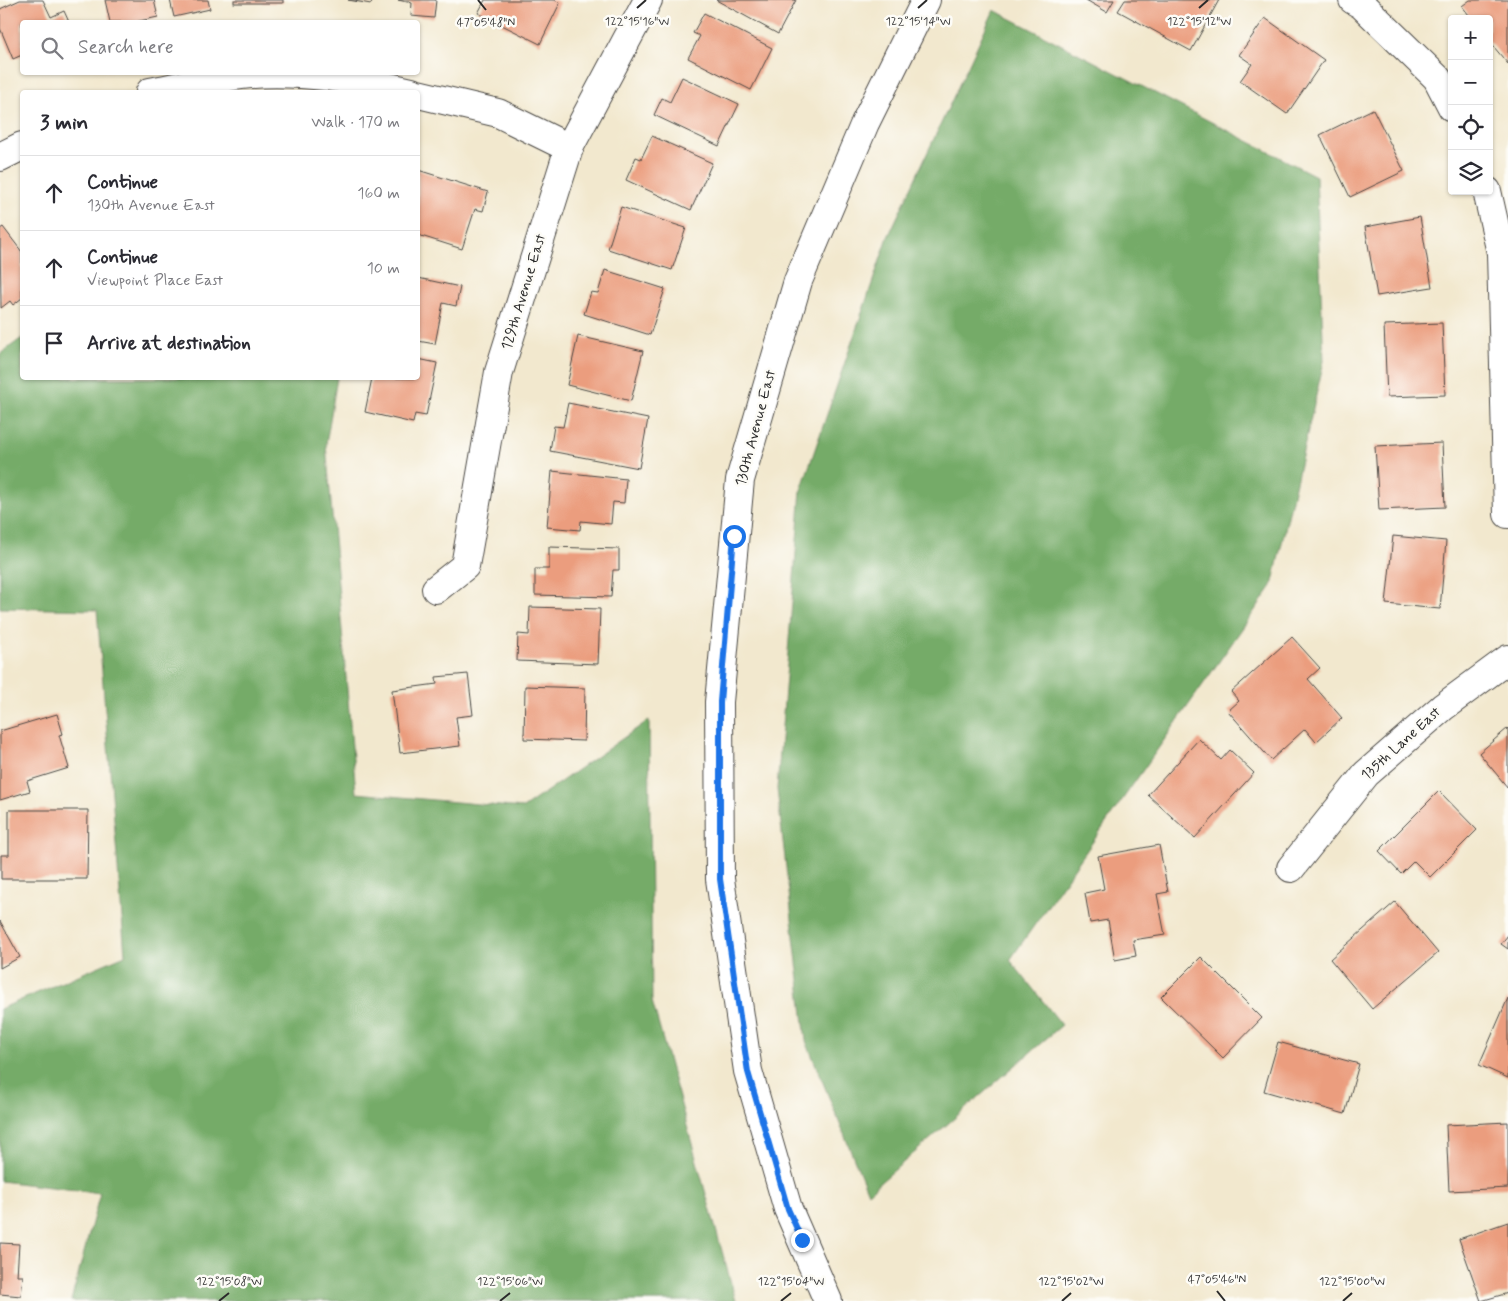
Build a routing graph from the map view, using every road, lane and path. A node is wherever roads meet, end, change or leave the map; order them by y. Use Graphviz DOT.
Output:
graph roads {
  1 [pos="648,0"];
  2 [pos="926,0"];
  3 [pos="1353,0"];
  4 [pos="242,75"];
  5 [pos="308,75"];
  6 [pos="161,90"];
  7 [pos="403,90"];
  8 [pos="420,94"];
  9 [pos="1451,105"];
  10 [pos="20,147"];
  11 [pos="569,148"];
  12 [pos="0,157"];
  13 [pos="1488,195"];
  14 [pos="1508,443"];
  15 [pos="1508,514"];
  16 [pos="436,589"];
  17 [pos="1508,659"];
  18 [pos="1291,868"];
  19 [pos="828,1301"];
  1 -- 11 [label="street, 129th Avenue East"];
  2 -- 19 [label="street, 130th Avenue East"];
  3 -- 9 [label="street"];
  4 -- 6 [label="street"];
  5 -- 7 [label="street"];
  8 -- 11 [label="street"];
  10 -- 12 [label="street"];
  11 -- 16 [label="street, 129th Avenue East"];
  13 -- 14 [label="street"];
  14 -- 15 [label="street"];
  17 -- 18 [label="street, 135th Lane East"];
}
